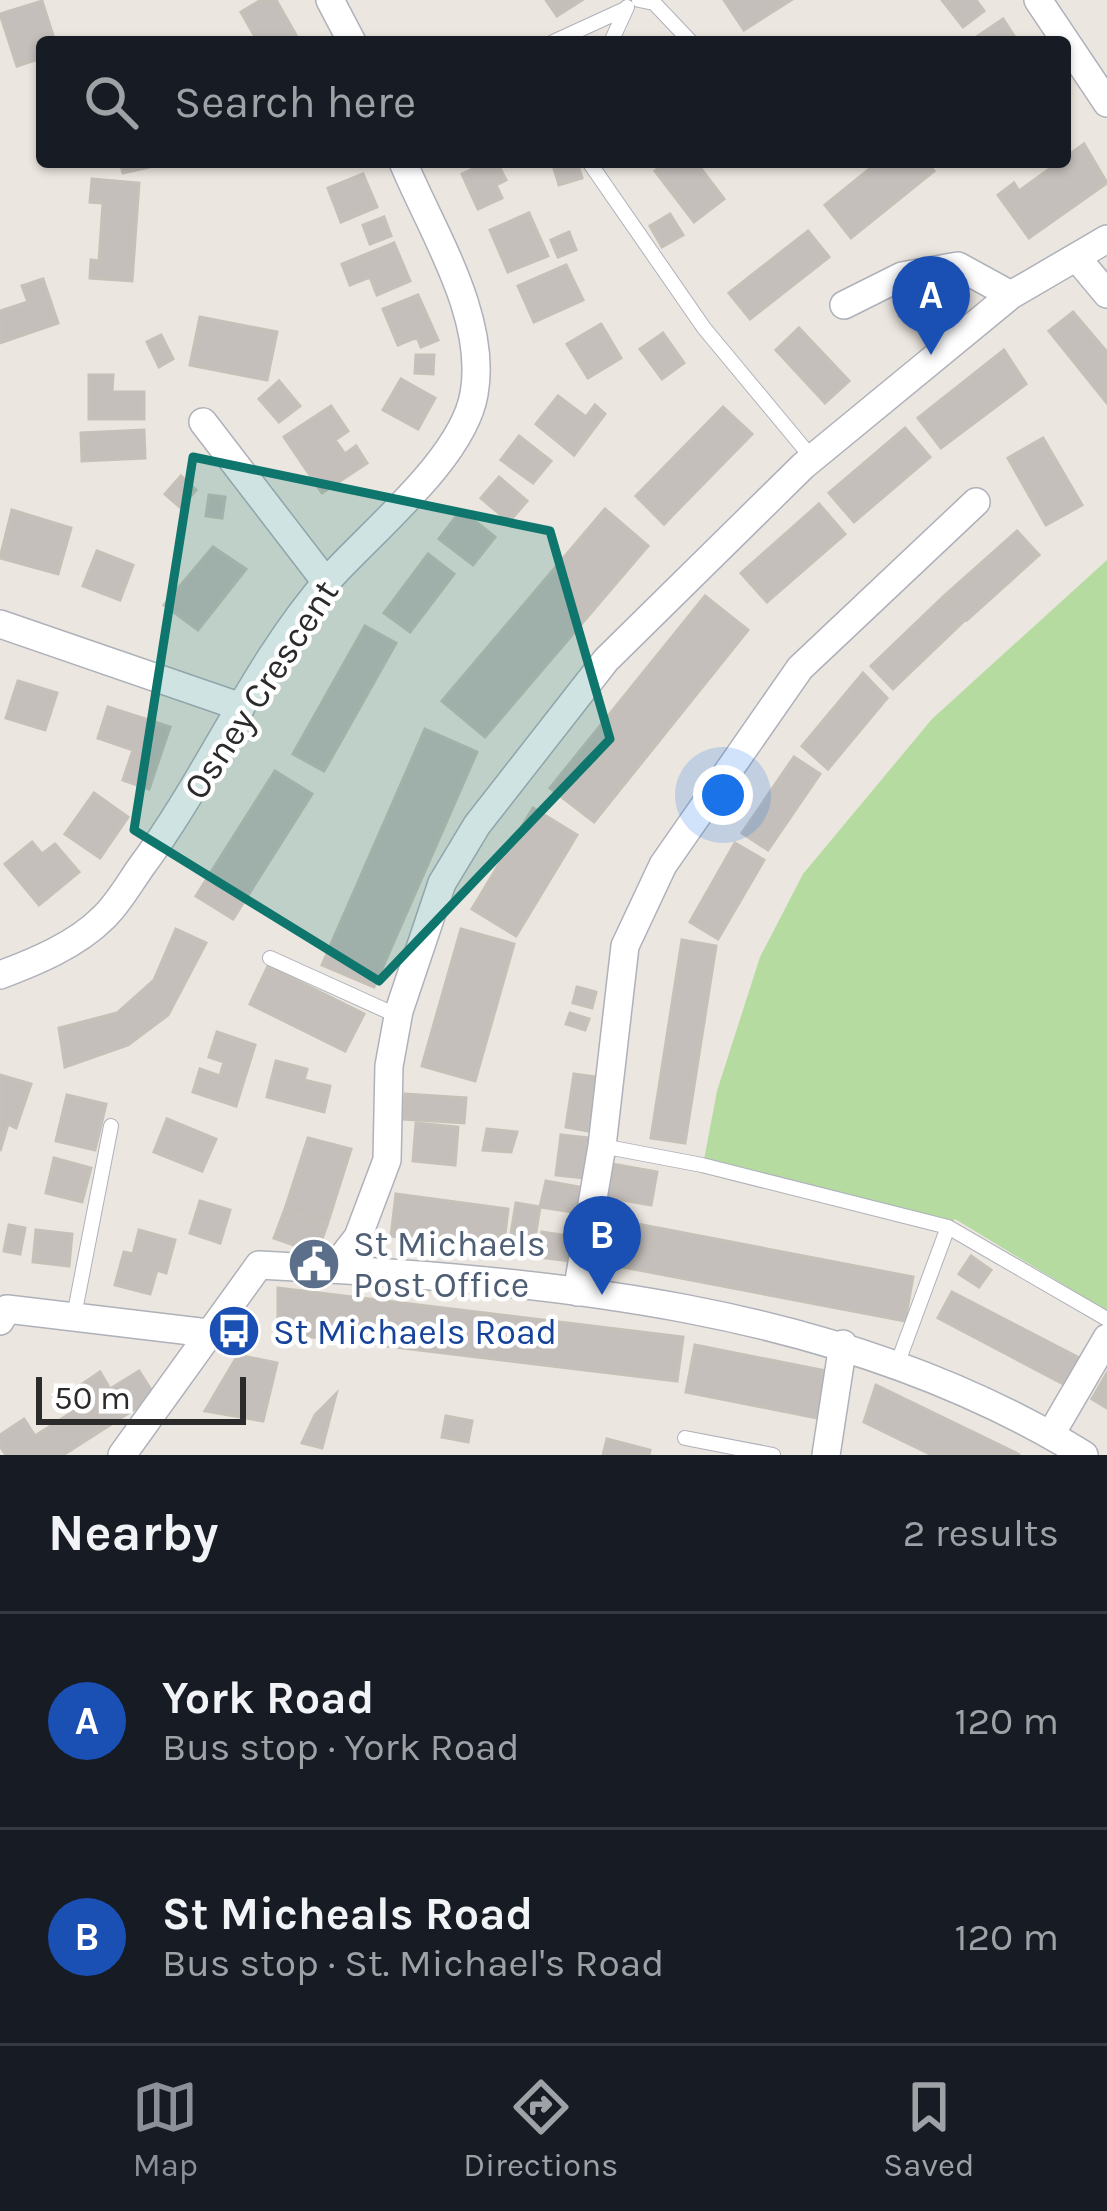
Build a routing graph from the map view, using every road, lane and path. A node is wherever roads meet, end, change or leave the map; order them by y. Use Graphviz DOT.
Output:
graph roads {
  1 [pos="330,0"];
  2 [pos="1038,0"];
  3 [pos="633,3"];
  4 [pos="349,36"];
  5 [pos="565,36"];
  6 [pos="614,36"];
  7 [pos="685,36"];
  8 [pos="1062,36"];
  9 [pos="1071,49"];
  10 [pos="1107,103"];
  11 [pos="406,168"];
  12 [pos="593,168"];
  13 [pos="1107,239"];
  14 [pos="1077,258"];
  15 [pos="1107,294"];
  16 [pos="1011,295"];
  17 [pos="844,305"];
  18 [pos="203,422"];
  19 [pos="812,458"];
  20 [pos="976,502"];
  21 [pos="326,582"];
  22 [pos="0,624"];
  23 [pos="241,707"];
  24 [pos="270,958"];
  25 [pos="0,975"];
  26 [pos="398,1016"];
  27 [pos="111,1126"];
  28 [pos="602,1146"];
  29 [pos="948,1227"];
  30 [pos="333,1269"];
  31 [pos="577,1292"];
  32 [pos="74,1316"];
  33 [pos="1107,1319"];
  34 [pos="0,1321"];
  35 [pos="208,1333"];
  36 [pos="1107,1338"];
  37 [pos="843,1344"];
  38 [pos="898,1362"];
  39 [pos="1051,1434"];
  40 [pos="685,1438"];
  41 [pos="122,1455"];
  42 [pos="773,1455"];
  43 [pos="826,1455"];
  44 [pos="1084,1455"];
  1 -- 4 [label="street"];
  2 -- 8 [label="street"];
  3 -- 5 [label="lane"];
  3 -- 6 [label="lane"];
  3 -- 7 [label="lane"];
  9 -- 10 [label="street"];
  11 -- 21 [label="street, Osney Crescent"];
  12 -- 19 [label="lane"];
  13 -- 14 [label="street"];
  14 -- 15 [label="street"];
  14 -- 16 [label="street"];
  16 -- 17 [label="street"];
  16 -- 19 [label="street"];
  18 -- 21 [label="street"];
  19 -- 26 [label="street"];
  20 -- 28 [label="street"];
  21 -- 23 [label="street, Osney Crescent"];
  22 -- 23 [label="street"];
  23 -- 25 [label="street, Osney Crescent"];
  24 -- 26 [label="lane"];
  26 -- 30 [label="street"];
  27 -- 32 [label="lane"];
  28 -- 29 [label="lane"];
  28 -- 31 [label="street"];
  29 -- 33 [label="lane"];
  29 -- 38 [label="lane"];
  30 -- 31 [label="street"];
  30 -- 35 [label="street"];
  31 -- 37 [label="street"];
  32 -- 34 [label="street"];
  32 -- 35 [label="street"];
  35 -- 41 [label="street"];
  36 -- 39 [label="street"];
  37 -- 38 [label="street"];
  37 -- 43 [label="street"];
  38 -- 39 [label="street"];
  39 -- 44 [label="street"];
  40 -- 42 [label="lane"];
}
